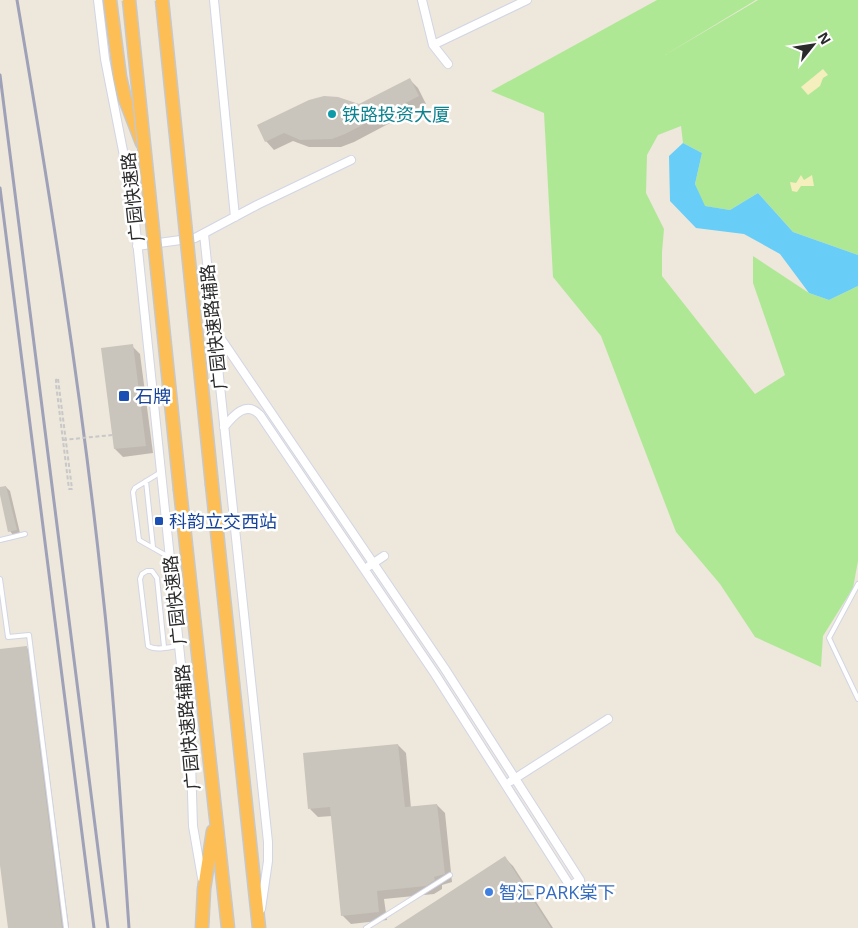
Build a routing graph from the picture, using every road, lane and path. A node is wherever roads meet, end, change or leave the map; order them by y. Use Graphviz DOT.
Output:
graph roads {
  1 [pos="98,0"];
  2 [pos="110,0"];
  3 [pos="129,0"];
  4 [pos="162,0"];
  5 [pos="214,0"];
  6 [pos="422,0"];
  7 [pos="527,0"];
  8 [pos="433,45"];
  9 [pos="448,64"];
  10 [pos="145,154"];
  11 [pos="351,160"];
  12 [pos="235,217"];
  13 [pos="204,234"];
  14 [pos="137,246"];
  15 [pos="214,327"];
  16 [pos="224,427"];
  17 [pos="112,435"];
  18 [pos="63,440"];
  19 [pos="161,472"];
  20 [pos="146,481"];
  21 [pos="25,534"];
  22 [pos="0,540"];
  23 [pos="153,547"];
  24 [pos="384,556"];
  25 [pos="170,558"];
  26 [pos="373,564"];
  27 [pos="364,570"];
  28 [pos="0,579"];
  29 [pos="858,584"];
  30 [pos="179,646"];
  31 [pos="164,647"];
  32 [pos="858,699"];
  33 [pos="608,719"];
  34 [pos="515,778"];
  35 [pos="506,784"];
  36 [pos="215,814"];
  37 [pos="450,875"];
  38 [pos="204,890"];
  39 [pos="259,927"];
  40 [pos="66,928"];
  41 [pos="202,928"];
  42 [pos="208,928"];
  43 [pos="228,928"];
  44 [pos="366,928"];
  1 -- 14 [label="street, 广园快速路辅路"];
  2 -- 10 [label="highway, bridge"];
  3 -- 10 [label="highway, 广园快速路, bridge"];
  4 -- 39 [label="highway, bridge"];
  5 -- 12 [label="street"];
  6 -- 8 [label="street"];
  7 -- 8 [label="street"];
  8 -- 9 [label="street"];
  10 -- 36 [label="highway, 广园快速路, bridge"];
  11 -- 12 [label="street"];
  12 -- 13 [label="street"];
  13 -- 14 [label="street"];
  13 -- 15 [label="street, 广园快速路辅路"];
  14 -- 19 [label="street, 广园快速路辅路"];
  15 -- 16 [label="street, 广园快速路辅路"];
  15 -- 26 [label="street"];
  16 -- 27 [label="street"];
  16 -- 39 [label="street, 广园快速路辅路"];
  17 -- 18 [label="path, bridge"];
  18 -- 18 [label="path"];
  19 -- 20 [label="lane"];
  19 -- 25 [label="street, 广园快速路辅路"];
  20 -- 23 [label="lane"];
  20 -- 23 [label="lane"];
  21 -- 22 [label="lane"];
  23 -- 25 [label="lane"];
  24 -- 26 [label="street"];
  25 -- 30 [label="street, 广园快速路辅路"];
  26 -- 27 [label="street"];
  26 -- 34 [label="street"];
  27 -- 35 [label="street"];
  28 -- 40 [label="lane"];
  29 -- 32 [label="lane"];
  30 -- 31 [label="lane"];
  30 -- 38 [label="street, 广园快速路辅路"];
  31 -- 31 [label="lane"];
  33 -- 34 [label="street"];
  34 -- 35 [label="street"];
  34 -- 35 [label="street"];
  36 -- 38 [label="highway"];
  36 -- 43 [label="highway, 广园快速路"];
  37 -- 44 [label="lane"];
  38 -- 41 [label="highway"];
  38 -- 42 [label="highway"];
}
